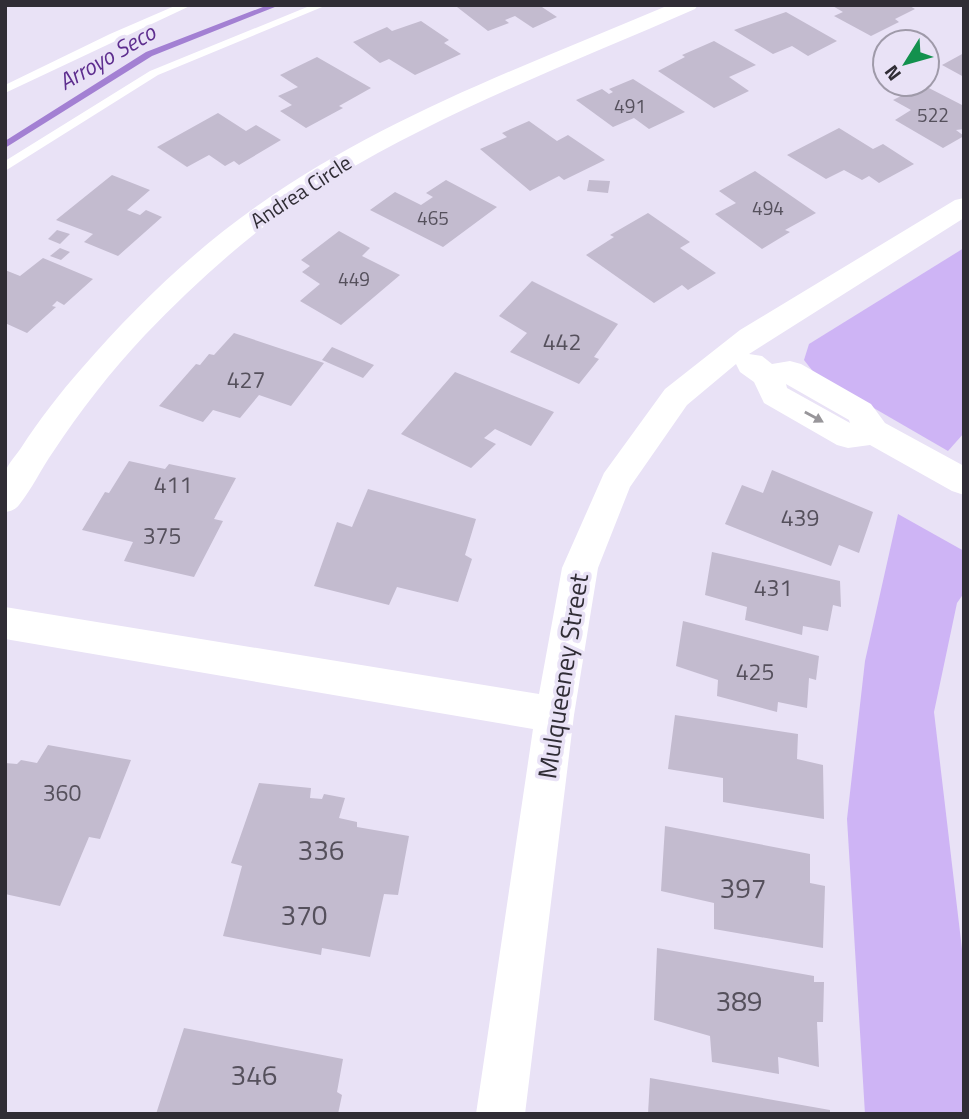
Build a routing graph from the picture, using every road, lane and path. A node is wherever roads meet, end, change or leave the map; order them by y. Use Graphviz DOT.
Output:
graph roads {
  1 [pos="187,5"];
  2 [pos="322,5"];
  3 [pos="688,5"];
  4 [pos="5,90"];
  5 [pos="5,167"];
  6 [pos="964,206"];
  7 [pos="731,351"];
  8 [pos="964,482"];
  9 [pos="5,499"];
  10 [pos="5,623"];
  11 [pos="555,715"];
  12 [pos="500,1114"];
  1 -- 4 [label="lane"];
  2 -- 5 [label="lane"];
  3 -- 9 [label="street, Andrea Circle"];
  6 -- 7 [label="street, Mulqueeney Street"];
  7 -- 8 [label="street"];
  7 -- 11 [label="street, Mulqueeney Street"];
  10 -- 11 [label="street"];
  11 -- 12 [label="street, Mulqueeney Street"];
}
